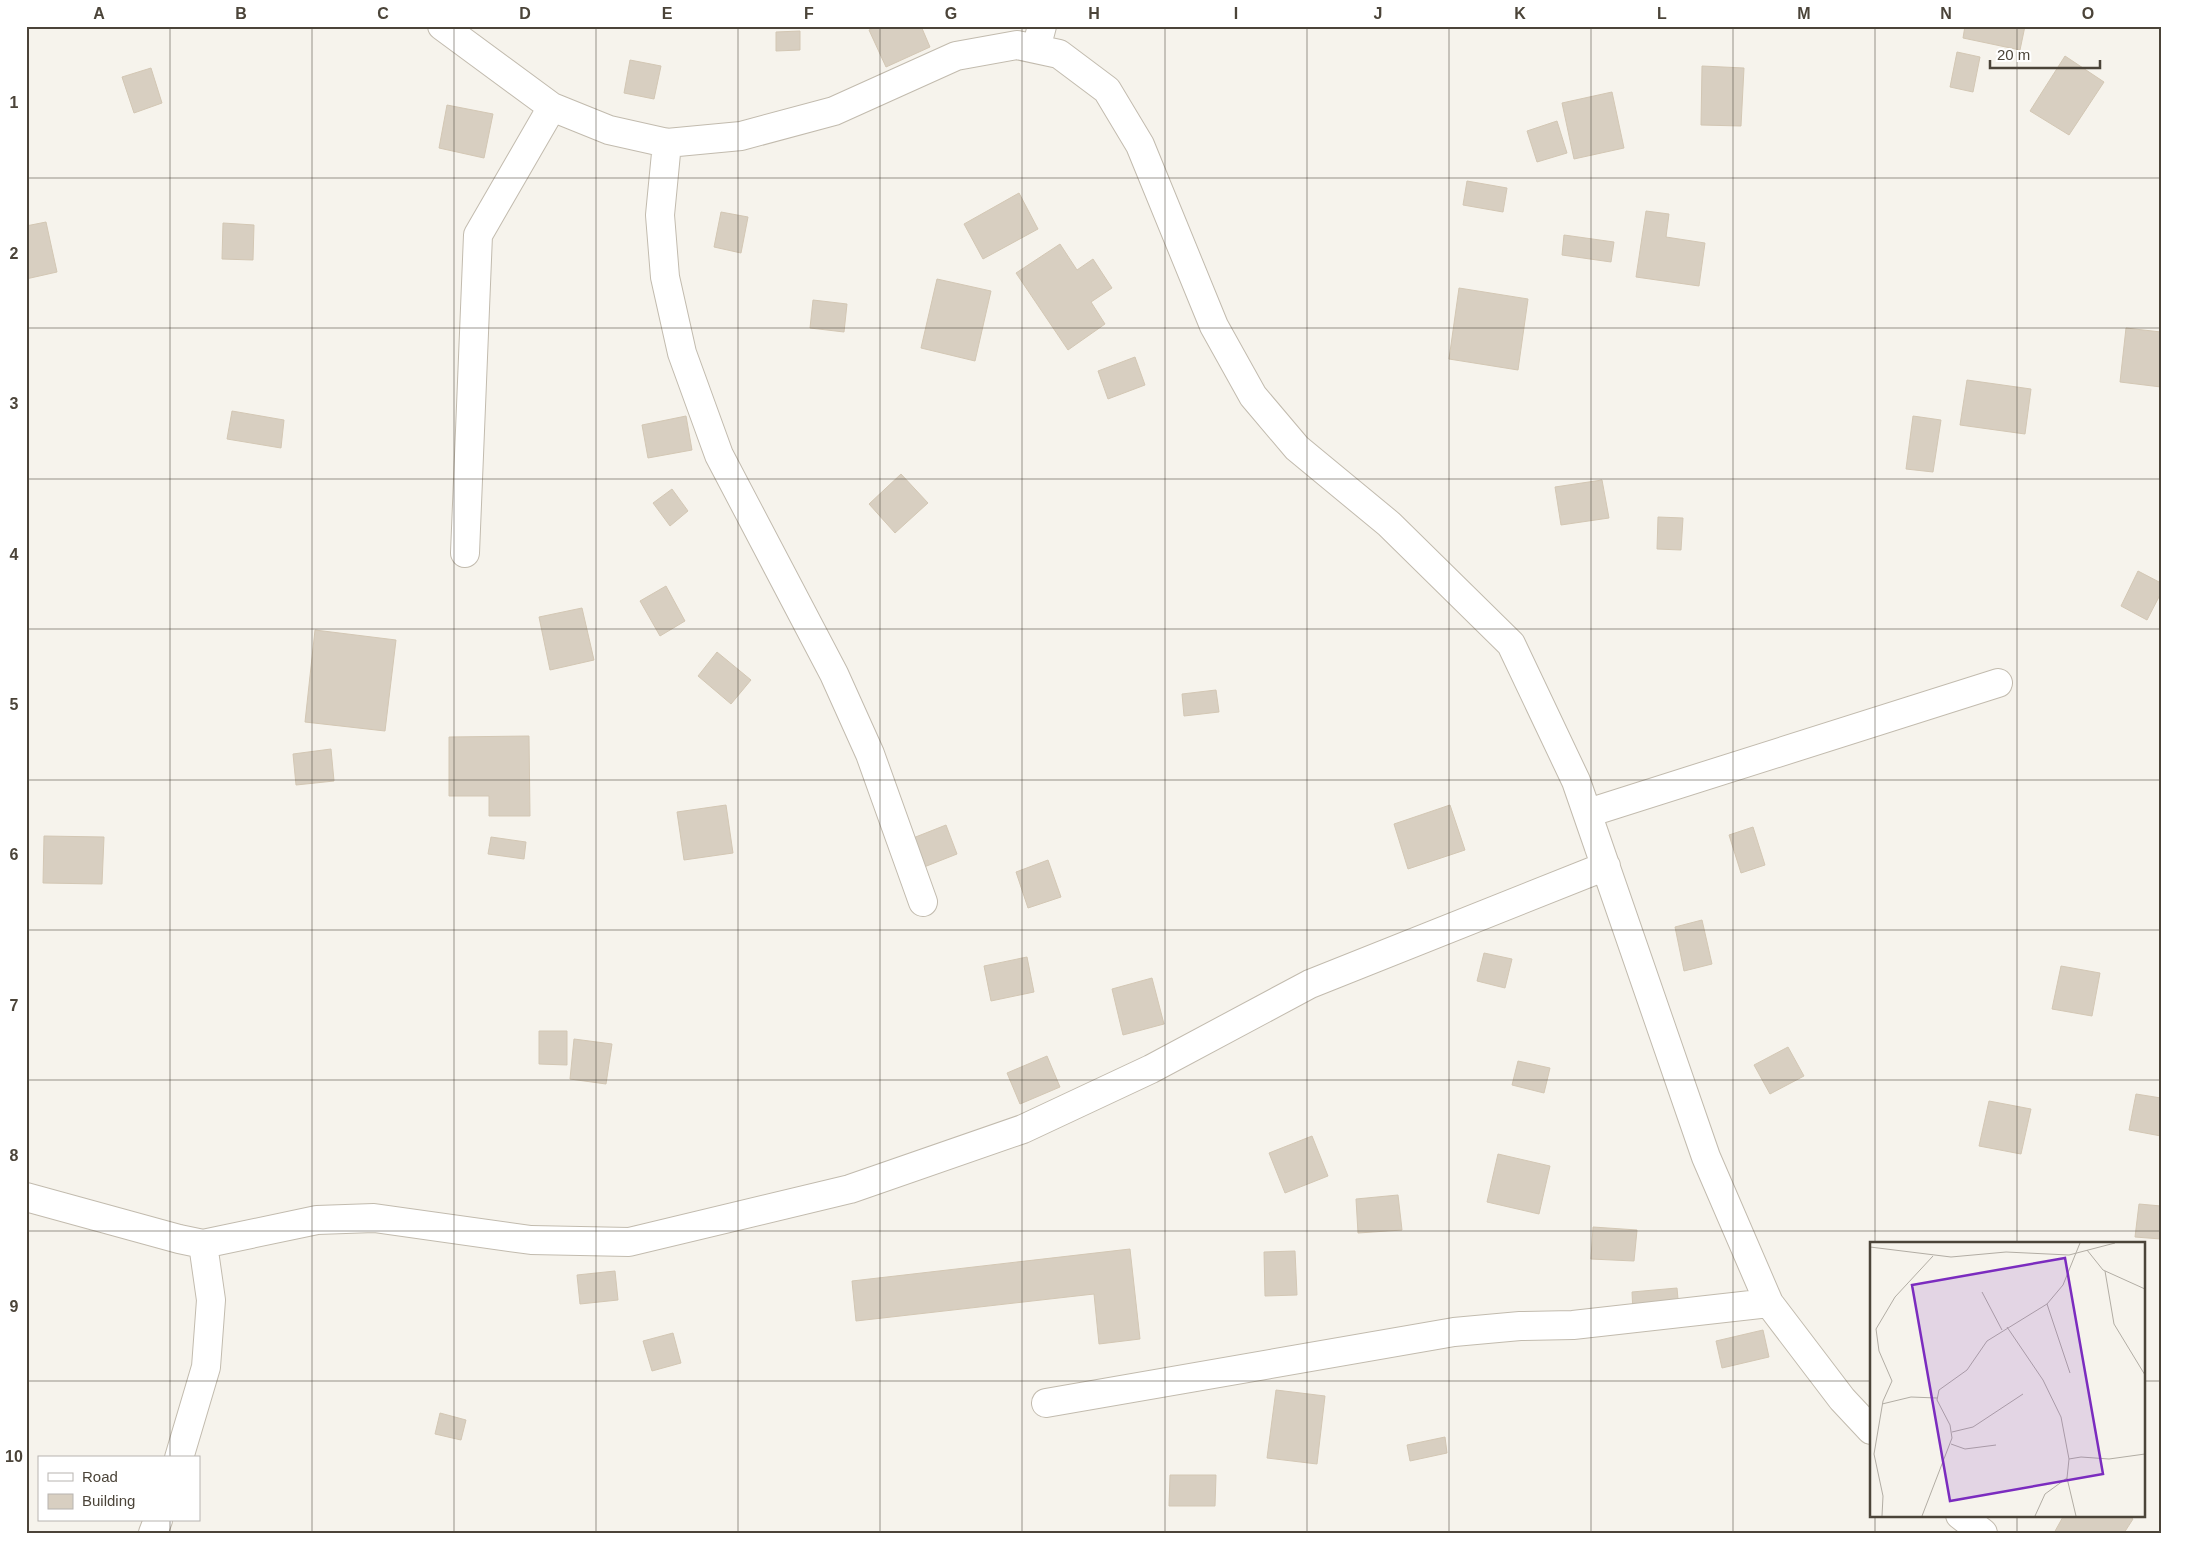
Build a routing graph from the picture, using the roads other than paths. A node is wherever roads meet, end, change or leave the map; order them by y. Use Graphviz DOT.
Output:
graph roads {
  1 [pos="442,26"];
  2 [pos="1039,38"];
  3 [pos="552,107"];
  4 [pos="667,143"];
  5 [pos="465,554"];
  6 [pos="1998,682"];
  7 [pos="1588,813"];
  8 [pos="1606,866"];
  9 [pos="923,902"];
  10 [pos="26,1197"];
  11 [pos="203,1244"];
  12 [pos="1768,1303"];
  13 [pos="1046,1403"];
  14 [pos="1870,1429"];
  15 [pos="180,1456"];
  16 [pos="1961,1516"];
  17 [pos="1983,1533"];
  1 -- 3 [label="street"];
  2 -- 4 [label="street"];
  2 -- 7 [label="street"];
  3 -- 4 [label="street"];
  3 -- 5 [label="street"];
  4 -- 9 [label="street"];
  6 -- 7 [label="street"];
  7 -- 8 [label="street"];
  8 -- 11 [label="street"];
  8 -- 12 [label="street"];
  10 -- 11 [label="street"];
  11 -- 15 [label="street"];
  12 -- 13 [label="street"];
  12 -- 14 [label="street"];
  16 -- 17 [label="street"];
}
